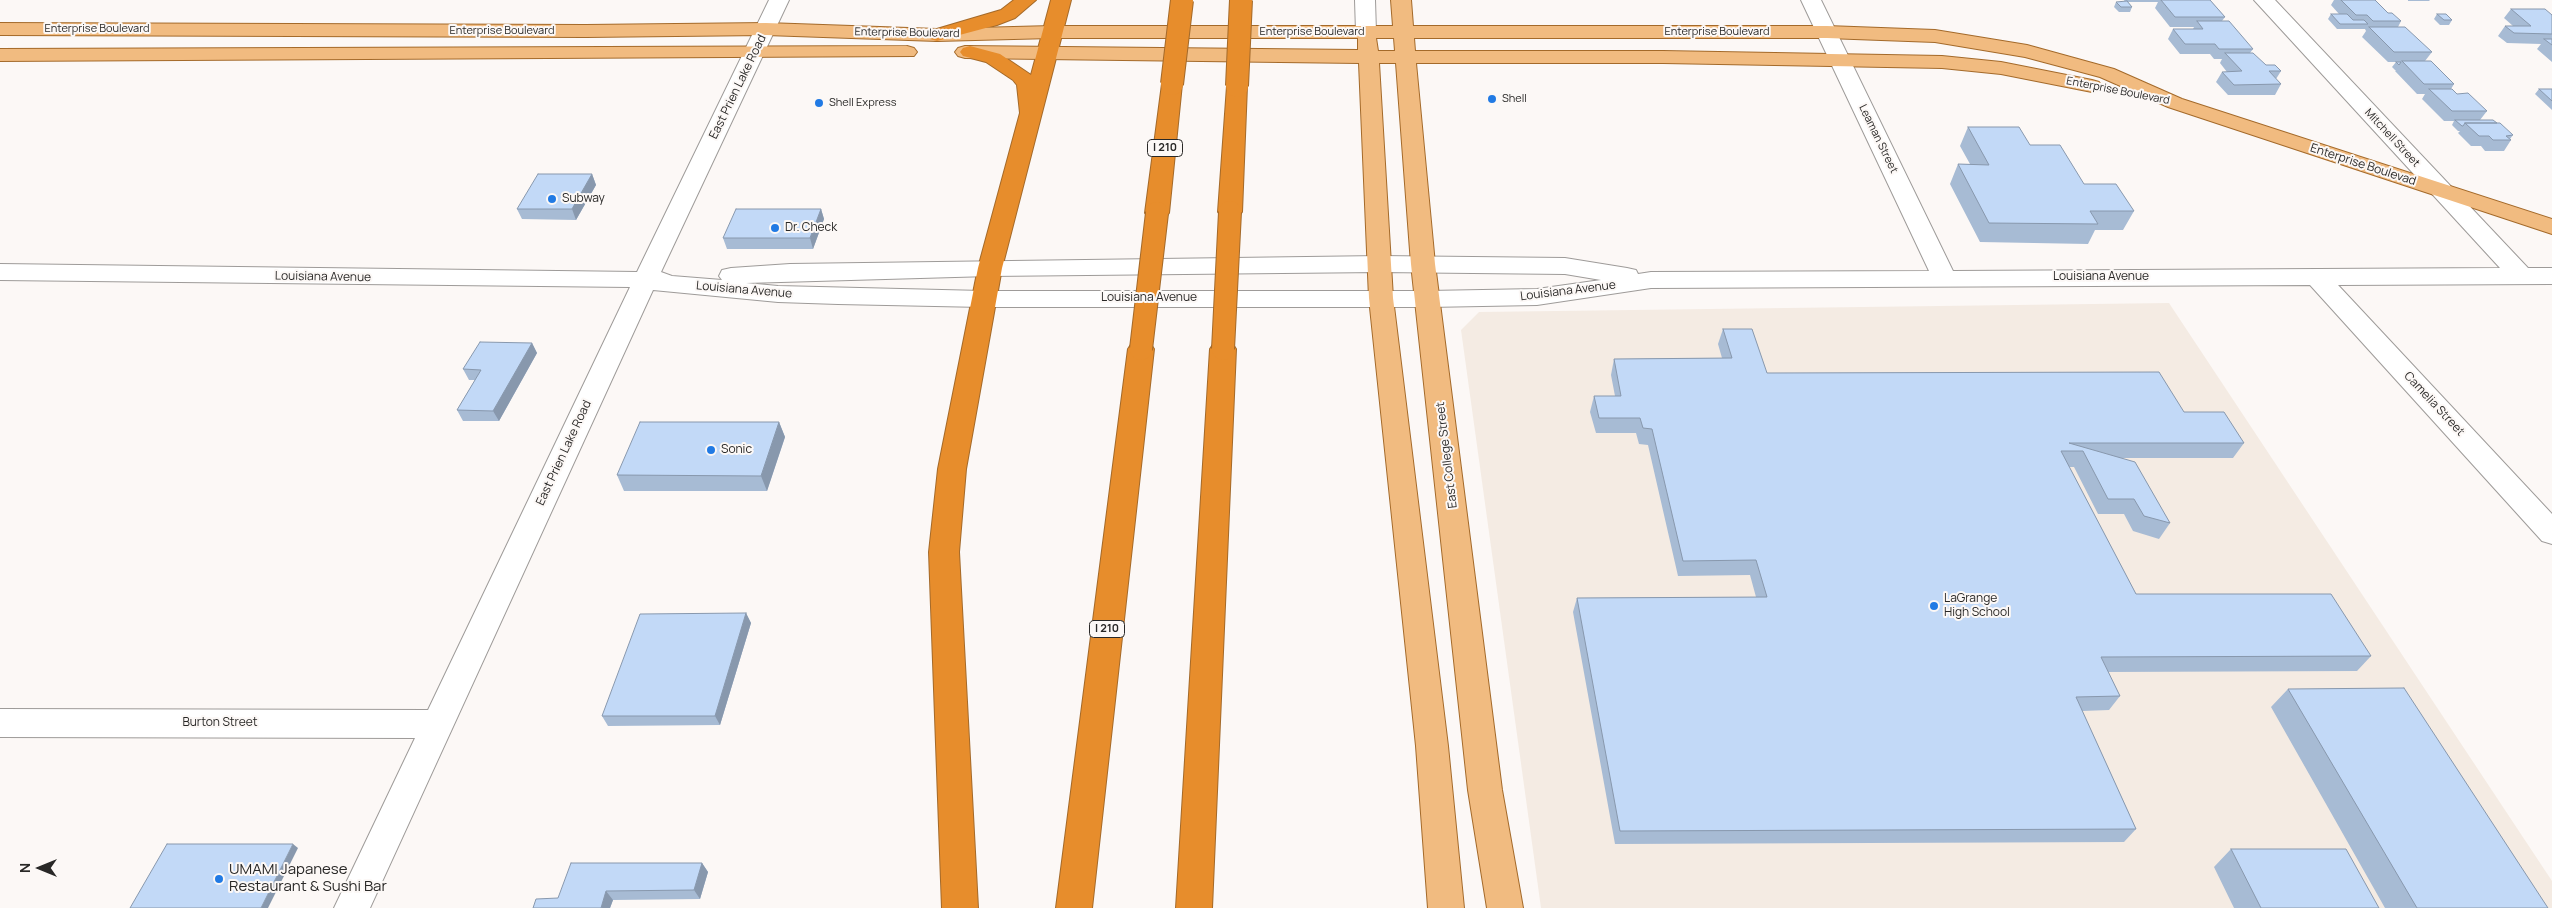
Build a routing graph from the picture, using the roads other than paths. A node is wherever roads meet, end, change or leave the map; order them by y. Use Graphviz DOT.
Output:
graph roads {
  1 [pos="779,0"];
  2 [pos="1026,0"];
  3 [pos="1061,0"];
  4 [pos="1182,0"];
  5 [pos="1242,0"];
  6 [pos="1365,0"];
  7 [pos="1401,0"];
  8 [pos="1811,0"];
  9 [pos="2264,0"];
  10 [pos="0,29"];
  11 [pos="586,31"];
  12 [pos="1052,32"];
  13 [pos="1827,32"];
  14 [pos="936,35"];
  15 [pos="760,40"];
  16 [pos="1404,44"];
  17 [pos="1368,45"];
  18 [pos="573,52"];
  19 [pos="970,52"];
  20 [pos="0,54"];
  21 [pos="1046,54"];
  22 [pos="1840,60"];
  23 [pos="2175,103"];
  24 [pos="1032,115"];
  25 [pos="2441,191"];
  26 [pos="2552,227"];
  27 [pos="1380,264"];
  28 [pos="1422,264"];
  29 [pos="990,268"];
  30 [pos="0,272"];
  31 [pos="2316,276"];
  32 [pos="2521,276"];
  33 [pos="2552,276"];
  34 [pos="1944,278"];
  35 [pos="1651,280"];
  36 [pos="646,281"];
  37 [pos="983,298"];
  38 [pos="1381,298"];
  39 [pos="1428,299"];
  40 [pos="2552,533"];
  41 [pos="0,723"];
  42 [pos="439,724"];
  43 [pos="352,908"];
  44 [pos="960,908"];
  45 [pos="1074,908"];
  46 [pos="1194,908"];
  47 [pos="1446,908"];
  48 [pos="1505,908"];
  1 -- 15 [label="street, East Prien Lake Road"];
  2 -- 14 [label="highway"];
  3 -- 12 [label="highway"];
  4 -- 45 [label="highway, I 210, bridge"];
  5 -- 46 [label="highway, bridge"];
  6 -- 17 [label="street"];
  7 -- 16 [label="main road, East College Street"];
  8 -- 13 [label="street, Leaman Street"];
  9 -- 25 [label="street, Mitchell Street"];
  10 -- 11 [label="main road, Enterprise Boulevard"];
  11 -- 15 [label="main road, Enterprise Boulevard"];
  11 -- 18 [label="main road"];
  12 -- 14 [label="main road, Enterprise Boulevard"];
  12 -- 17 [label="main road, Enterprise Boulevard"];
  12 -- 21 [label="highway"];
  13 -- 16 [label="main road, Enterprise Boulevard"];
  13 -- 22 [label="street, Leaman Street"];
  13 -- 23 [label="main road, Enterprise Boulevard"];
  14 -- 15 [label="main road, Enterprise Boulevard"];
  15 -- 18 [label="main road, Enterprise Boulevard"];
  15 -- 19 [label="main road, Enterprise Boulevard"];
  15 -- 36 [label="street, East Prien Lake Road"];
  16 -- 17 [label="main road, Enterprise Boulevard"];
  16 -- 22 [label="main road, Enterprise Boulevard"];
  16 -- 28 [label="main road, East College Street"];
  17 -- 21 [label="main road, Enterprise Boulevard"];
  17 -- 27 [label="main road"];
  18 -- 20 [label="main road, Enterprise Boulevard"];
  19 -- 21 [label="main road, Enterprise Boulevard"];
  19 -- 24 [label="highway"];
  21 -- 24 [label="highway"];
  22 -- 23 [label="main road, Enterprise Boulevard"];
  22 -- 34 [label="street, Leaman Street"];
  23 -- 25 [label="main road, Enterprise Boulevad"];
  24 -- 29 [label="highway"];
  25 -- 26 [label="main road, Enterprise Boulevad"];
  25 -- 32 [label="street, Mitchell Street"];
  27 -- 28 [label="street, Louisiana Avenue"];
  27 -- 29 [label="street, Louisiana Avenue"];
  27 -- 38 [label="main road"];
  28 -- 35 [label="street, Louisiana Avenue"];
  28 -- 39 [label="main road, East College Street"];
  29 -- 36 [label="street, Louisiana Avenue"];
  29 -- 37 [label="highway"];
  30 -- 36 [label="street, Louisiana Avenue"];
  31 -- 32 [label="street, Louisiana Avenue"];
  31 -- 34 [label="street, Louisiana Avenue"];
  31 -- 40 [label="street, Camelia Street"];
  32 -- 33 [label="street, Louisiana Avenue"];
  34 -- 35 [label="street, Louisiana Avenue"];
  35 -- 39 [label="street, Louisiana Avenue"];
  36 -- 37 [label="street, Louisiana Avenue"];
  36 -- 42 [label="street, East Prien Lake Road"];
  37 -- 38 [label="street, Louisiana Avenue"];
  37 -- 44 [label="highway"];
  38 -- 39 [label="street, Louisiana Avenue"];
  38 -- 47 [label="main road"];
  39 -- 48 [label="main road, East College Street"];
  41 -- 42 [label="street, Burton Street"];
  42 -- 43 [label="street, East Prien Lake Road"];
}
